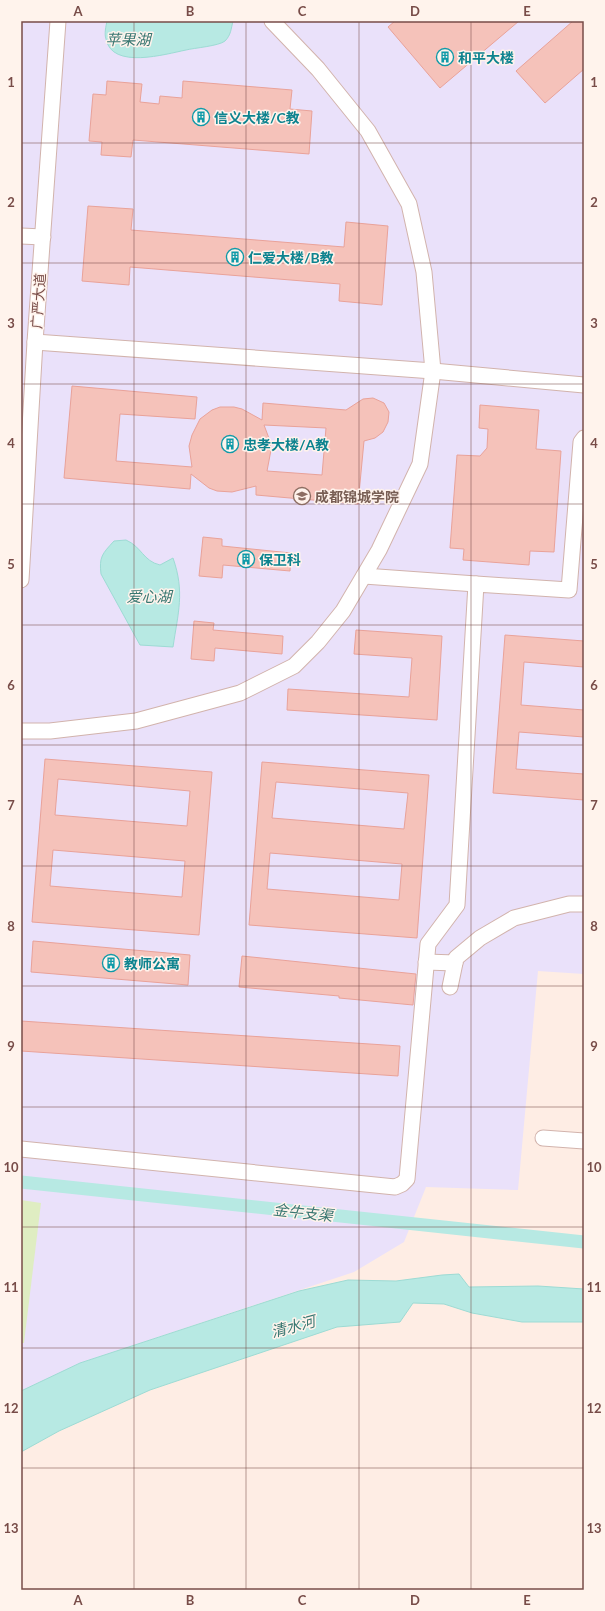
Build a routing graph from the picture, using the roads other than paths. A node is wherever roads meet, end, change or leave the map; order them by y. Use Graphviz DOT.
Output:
graph roads {
  1 [pos="58,21"];
  2 [pos="272,21"];
  3 [pos="21,236"];
  4 [pos="43,238"];
  5 [pos="35,342"];
  6 [pos="433,371"];
  7 [pos="584,385"];
  8 [pos="584,438"];
  9 [pos="364,576"];
  10 [pos="21,580"];
  11 [pos="476,584"];
  12 [pos="21,731"];
  13 [pos="584,904"];
  14 [pos="426,962"];
  15 [pos="455,963"];
  16 [pos="450,987"];
  17 [pos="543,1138"];
  18 [pos="584,1141"];
  19 [pos="21,1149"];
  1 -- 4 [label="street, 广严大道"];
  2 -- 6 [label="street"];
  3 -- 4 [label="street"];
  4 -- 5 [label="street, 广严大道"];
  5 -- 6 [label="street"];
  5 -- 10 [label="street, 广严大道"];
  6 -- 7 [label="street"];
  6 -- 9 [label="street"];
  8 -- 11 [label="street"];
  9 -- 11 [label="street"];
  9 -- 12 [label="street"];
  11 -- 14 [label="street"];
  13 -- 15 [label="street"];
  14 -- 15 [label="street"];
  14 -- 19 [label="street"];
  15 -- 16 [label="street"];
  17 -- 18 [label="street"];
}
